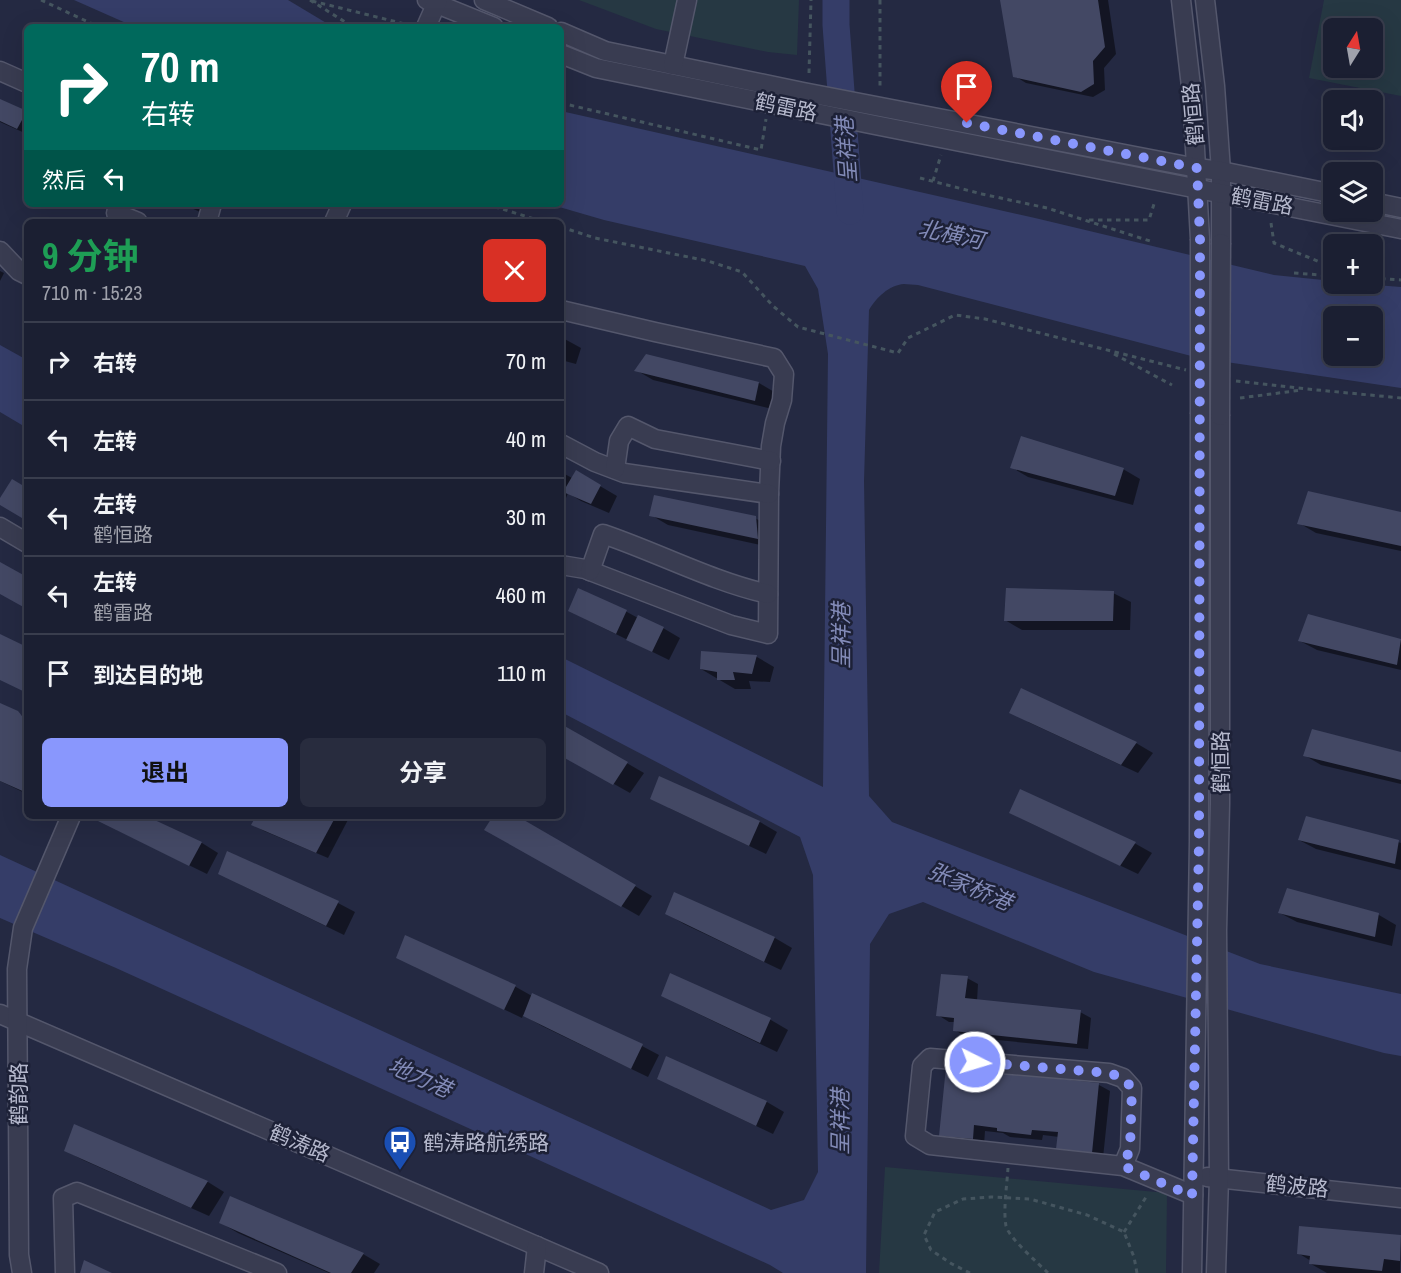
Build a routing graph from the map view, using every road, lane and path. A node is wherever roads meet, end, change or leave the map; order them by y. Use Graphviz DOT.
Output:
graph roads {
  1 [pos="40,0"];
  2 [pos="484,0"];
  3 [pos="687,0"];
  4 [pos="811,0"];
  5 [pos="880,0"];
  6 [pos="1181,0"];
  7 [pos="1205,0"];
  8 [pos="311,1"];
  9 [pos="434,1"];
  10 [pos="92,24"];
  11 [pos="348,24"];
  12 [pos="405,24"];
  13 [pos="427,24"];
  14 [pos="487,24"];
  15 [pos="541,24"];
  16 [pos="564,33"];
  17 [pos="564,55"];
  18 [pos="673,65"];
  19 [pos="0,71"];
  20 [pos="810,73"];
  21 [pos="24,82"];
  22 [pos="880,86"];
  23 [pos="564,104"];
  24 [pos="766,119"];
  25 [pos="941,155"];
  26 [pos="1197,168"];
  27 [pos="1221,171"];
  28 [pos="920,178"];
  29 [pos="933,181"];
  30 [pos="1198,189"];
  31 [pos="1323,192"];
  32 [pos="1221,193"];
  33 [pos="1154,204"];
  34 [pos="1383,204"];
  35 [pos="496,207"];
  36 [pos="1401,208"];
  37 [pos="116,213"];
  38 [pos="131,219"];
  39 [pos="534,219"];
  40 [pos="1084,220"];
  41 [pos="1271,223"];
  42 [pos="564,228"];
  43 [pos="1401,229"];
  44 [pos="1149,241"];
  45 [pos="0,251"];
  46 [pos="1323,263"];
  47 [pos="1294,273"];
  48 [pos="24,274"];
  49 [pos="1323,275"];
  50 [pos="1383,279"];
  51 [pos="1401,280"];
  52 [pos="564,311"];
  53 [pos="1109,351"];
  54 [pos="1190,370"];
  55 [pos="1232,380"];
  56 [pos="1172,385"];
  57 [pos="1307,389"];
  58 [pos="1240,398"];
  59 [pos="1401,398"];
  60 [pos="564,446"];
  61 [pos="771,461"];
  62 [pos="615,470"];
  63 [pos="769,494"];
  64 [pos="0,527"];
  65 [pos="24,541"];
  66 [pos="564,566"];
  67 [pos="590,571"];
  68 [pos="768,594"];
  69 [pos="70,819"];
  70 [pos="0,1014"];
  71 [pos="17,1021"];
  72 [pos="1009,1154"];
  73 [pos="1123,1166"];
  74 [pos="1193,1176"];
  75 [pos="1219,1178"];
  76 [pos="1157,1180"];
  77 [pos="1192,1196"];
  78 [pos="1006,1198"];
  79 [pos="1401,1198"];
  80 [pos="1124,1232"];
  81 [pos="537,1246"];
  82 [pos="22,1273"];
  83 [pos="65,1273"];
  84 [pos="277,1273"];
  85 [pos="534,1273"];
  86 [pos="599,1273"];
  87 [pos="970,1273"];
  88 [pos="1048,1273"];
  89 [pos="1137,1273"];
  90 [pos="1192,1273"];
  91 [pos="1216,1273"];
  1 -- 10 [label="path"];
  2 -- 15 [label="street"];
  3 -- 18 [label="street"];
  4 -- 20 [label="path"];
  5 -- 22 [label="path"];
  6 -- 26 [label="street, 鹤恒路"];
  7 -- 27 [label="street, 鹤恒路"];
  8 -- 11 [label="path"];
  8 -- 12 [label="path"];
  9 -- 13 [label="street"];
  9 -- 14 [label="street"];
  16 -- 18 [label="street, 鹤雷路"];
  17 -- 30 [label="street, 鹤雷路"];
  18 -- 26 [label="street, 鹤雷路"];
  19 -- 21 [label="street"];
  23 -- 24 [label="path"];
  25 -- 29 [label="path"];
  26 -- 27 [label="street, 鹤雷路"];
  26 -- 30 [label="street, 鹤恒路"];
  27 -- 31 [label="street, 鹤雷路"];
  27 -- 32 [label="street, 鹤恒路"];
  28 -- 29 [label="path"];
  29 -- 40 [label="path"];
  30 -- 32 [label="street, 鹤雷路"];
  30 -- 74 [label="street, 鹤恒路, bridge"];
  32 -- 43 [label="street, 鹤雷路"];
  32 -- 75 [label="street, 鹤恒路, bridge"];
  33 -- 40 [label="path"];
  34 -- 36 [label="street"];
  35 -- 39 [label="path"];
  37 -- 38 [label="street"];
  40 -- 44 [label="path"];
  41 -- 46 [label="path"];
  42 -- 53 [label="path"];
  45 -- 48 [label="street"];
  47 -- 49 [label="path"];
  50 -- 51 [label="path"];
  52 -- 61 [label="street"];
  53 -- 54 [label="path"];
  53 -- 56 [label="path"];
  55 -- 57 [label="path"];
  57 -- 58 [label="path"];
  57 -- 59 [label="path"];
  60 -- 62 [label="street"];
  61 -- 62 [label="street"];
  61 -- 63 [label="street"];
  62 -- 63 [label="street"];
  63 -- 68 [label="street"];
  64 -- 65 [label="street"];
  66 -- 67 [label="street"];
  67 -- 68 [label="street"];
  67 -- 68 [label="street"];
  69 -- 71 [label="street, 鹤韵路"];
  70 -- 71 [label="street, 鹤涛路"];
  71 -- 81 [label="street, 鹤涛路"];
  71 -- 82 [label="street, 鹤韵路"];
  72 -- 73 [label="street"];
  72 -- 73 [label="street"];
  72 -- 78 [label="path"];
  73 -- 76 [label="street"];
  74 -- 75 [label="street, 鹤波路"];
  74 -- 77 [label="street, 鹤恒路"];
  75 -- 79 [label="street, 鹤波路"];
  75 -- 91 [label="street, 鹤恒路"];
  76 -- 77 [label="street"];
  76 -- 80 [label="path"];
  77 -- 90 [label="street, 鹤恒路"];
  78 -- 80 [label="path"];
  78 -- 87 [label="path"];
  78 -- 88 [label="path"];
  80 -- 89 [label="path"];
  81 -- 85 [label="street"];
  81 -- 86 [label="street, 鹤涛路"];
  83 -- 84 [label="street"];
}
